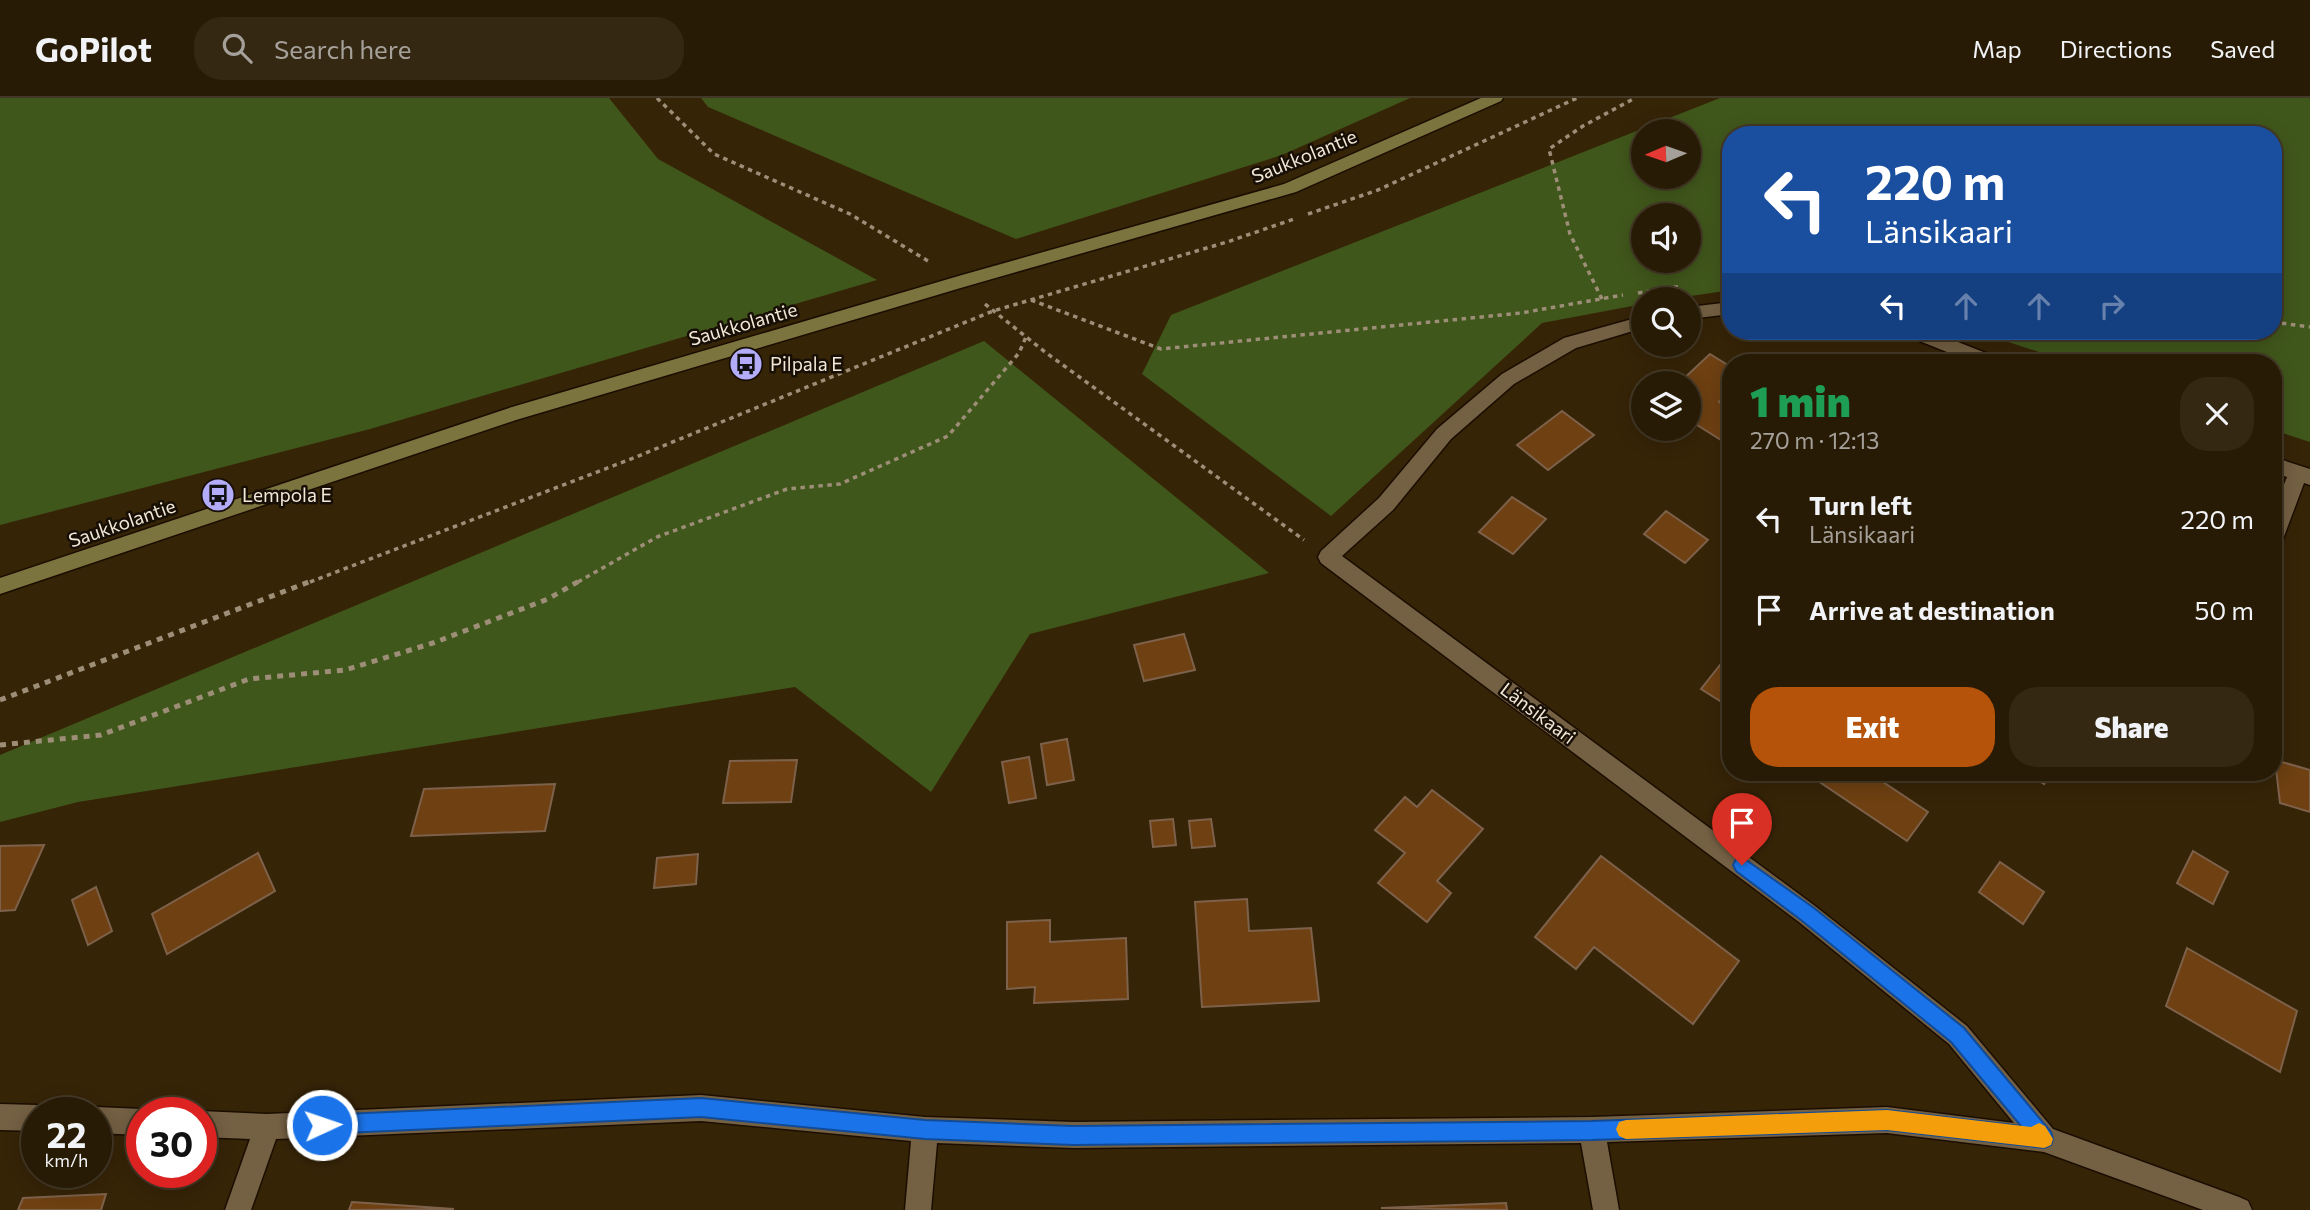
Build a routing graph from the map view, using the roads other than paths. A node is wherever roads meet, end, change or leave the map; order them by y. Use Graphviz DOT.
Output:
graph roads {
  1 [pos="1494,98"];
  2 [pos="1722,309"];
  3 [pos="1701,312"];
  4 [pos="1631,325"];
  5 [pos="1935,340"];
  6 [pos="1970,354"];
  7 [pos="2282,467"];
  8 [pos="2304,475"];
  9 [pos="2282,520"];
  10 [pos="0,586"];
  11 [pos="0,1117"];
  12 [pos="21,1118"];
  13 [pos="217,1125"];
  14 [pos="267,1127"];
  15 [pos="925,1130"];
  16 [pos="1592,1130"];
  17 [pos="2044,1139"];
  18 [pos="239,1210"];
  19 [pos="918,1210"];
  20 [pos="1606,1210"];
  21 [pos="2239,1210"];
  1 -- 10 [label="street, Saukkolantie"];
  2 -- 3 [label="street"];
  4 -- 17 [label="street, Länsikaari"];
  5 -- 6 [label="street"];
  7 -- 8 [label="street"];
  8 -- 9 [label="street"];
  11 -- 12 [label="street"];
  13 -- 14 [label="street"];
  14 -- 15 [label="street"];
  14 -- 18 [label="street"];
  15 -- 16 [label="street"];
  15 -- 19 [label="street"];
  16 -- 17 [label="street"];
  16 -- 20 [label="street"];
  17 -- 21 [label="street"];
}
